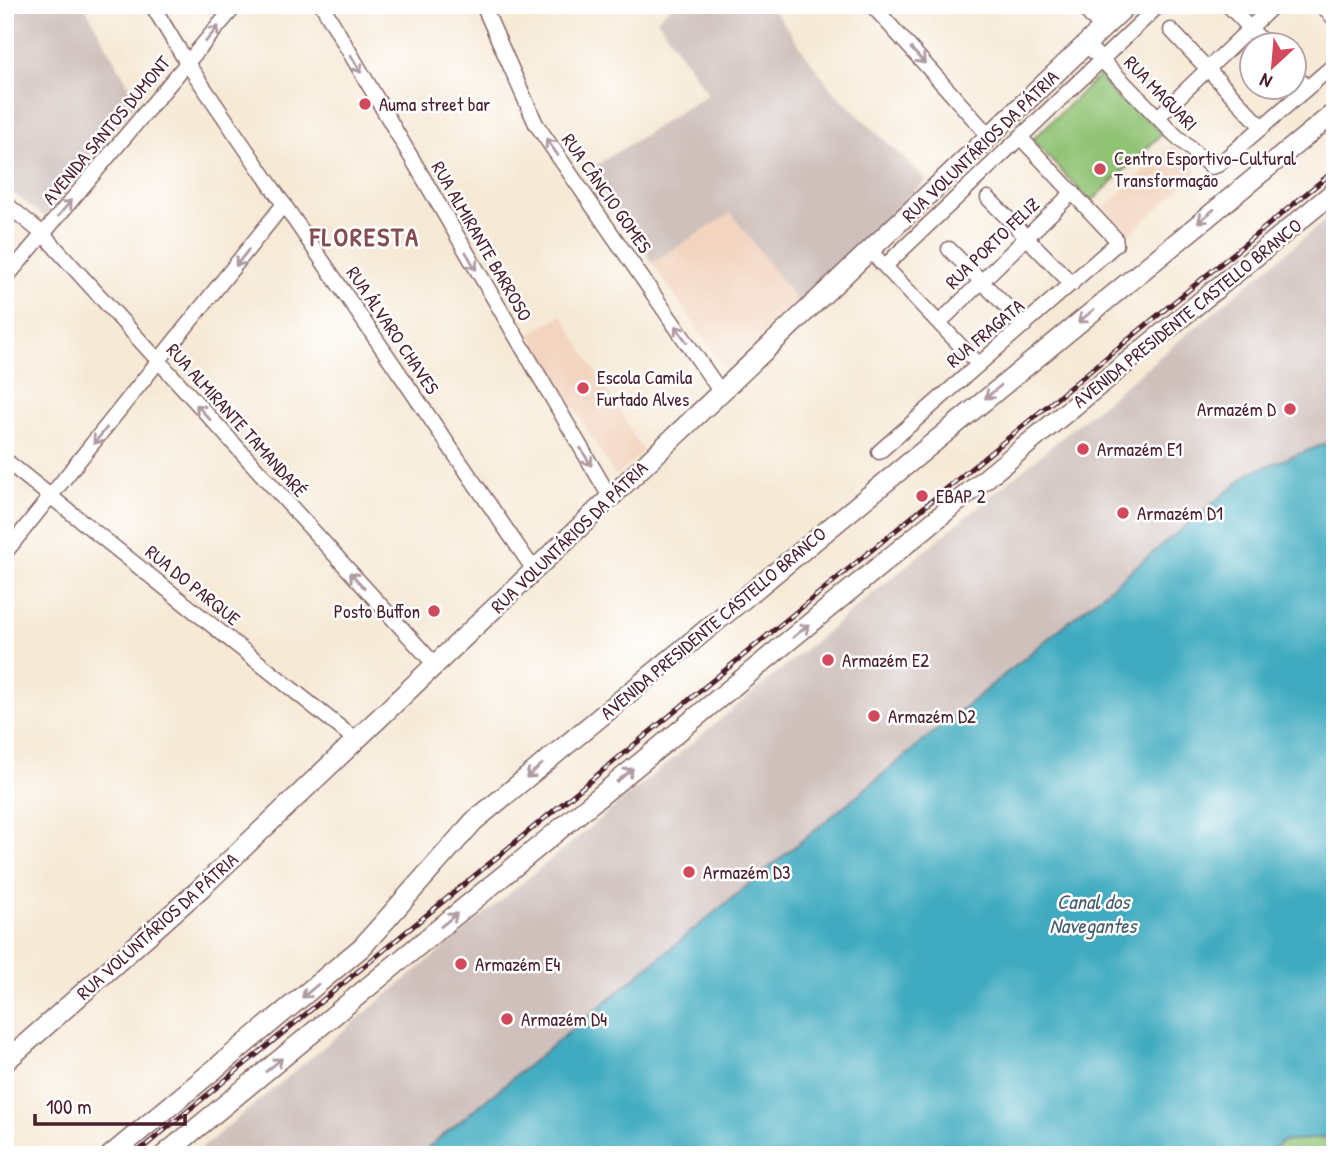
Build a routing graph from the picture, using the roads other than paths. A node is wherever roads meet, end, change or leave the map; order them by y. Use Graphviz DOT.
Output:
graph roads {
  1 [pos="152,5"];
  2 [pos="236,5"];
  3 [pos="322,5"];
  4 [pos="483,5"];
  5 [pos="491,5"];
  6 [pos="872,5"];
  7 [pos="1081,5"];
  8 [pos="1127,5"];
  9 [pos="1159,5"];
  10 [pos="1228,5"];
  11 [pos="1274,5"];
  12 [pos="1321,5"];
  13 [pos="1335,19"];
  14 [pos="492,21"];
  15 [pos="1251,28"];
  16 [pos="1102,29"];
  17 [pos="1171,30"];
  18 [pos="1255,32"];
  19 [pos="1086,44"];
  20 [pos="1102,60"];
  21 [pos="187,63"];
  22 [pos="1335,64"];
  23 [pos="1209,68"];
  24 [pos="1308,87"];
  25 [pos="1291,102"];
  26 [pos="1335,110"];
  27 [pos="1158,117"];
  28 [pos="1262,127"];
  29 [pos="990,137"];
  30 [pos="1020,137"];
  31 [pos="1335,191"];
  32 [pos="1073,192"];
  33 [pos="988,198"];
  34 [pos="5,203"];
  35 [pos="284,204"];
  36 [pos="43,234"];
  37 [pos="1027,237"];
  38 [pos="949,249"];
  39 [pos="871,252"];
  40 [pos="885,267"];
  41 [pos="5,279"];
  42 [pos="981,281"];
  43 [pos="1072,284"];
  44 [pos="939,323"];
  45 [pos="1025,325"];
  46 [pos="158,363"];
  47 [pos="978,364"];
  48 [pos="720,391"];
  49 [pos="879,452"];
  50 [pos="5,460"];
  51 [pos="51,496"];
  52 [pos="610,497"];
  53 [pos="5,553"];
  54 [pos="534,570"];
  55 [pos="436,666"];
  56 [pos="356,741"];
  57 [pos="5,1062"];
  58 [pos="111,1155"];
  59 [pos="164,1155"];
  1 -- 21 [label="street, RUA ÁLVARO CHAVES"];
  21 -- 2 [label="street, AVENIDA SANTOS DUMONT, one-way"];
  3 -- 52 [label="street, RUA ALMIRANTE BARROSO, one-way"];
  4 -- 14 [label="street, RUA CÂNCIO GOMES"];
  5 -- 14 [label="street"];
  6 -- 29 [label="street, one-way"];
  7 -- 16 [label="street"];
  8 -- 16 [label="main road, RUA VOLUNTÁRIOS DA PÁTRIA"];
  9 -- 20 [label="street"];
  10 -- 15 [label="street"];
  11 -- 15 [label="street"];
  12 -- 13 [label="street"];
  48 -- 14 [label="street, RUA CÂNCIO GOMES, one-way"];
  15 -- 18 [label="street"];
  15 -- 23 [label="street"];
  16 -- 19 [label="main road, RUA VOLUNTÁRIOS DA PÁTRIA"];
  17 -- 23 [label="street"];
  19 -- 20 [label="street, RUA MAGUARI"];
  19 -- 29 [label="main road, RUA VOLUNTÁRIOS DA PÁTRIA"];
  20 -- 27 [label="street, RUA MAGUARI"];
  20 -- 30 [label="street"];
  21 -- 35 [label="street, RUA ÁLVARO CHAVES"];
  36 -- 21 [label="street, AVENIDA SANTOS DUMONT, one-way"];
  22 -- 24 [label="street"];
  23 -- 27 [label="street"];
  23 -- 28 [label="street"];
  25 -- 28 [label="street"];
  26 -- 58 [label="main road, AVENIDA PRESIDENTE CASTELLO BRANCO, one-way"];
  27 -- 28 [label="street, RUA MAGUARI"];
  29 -- 39 [label="main road, RUA VOLUNTÁRIOS DA PÁTRIA"];
  30 -- 32 [label="street"];
  30 -- 40 [label="street"];
  59 -- 31 [label="main road, AVENIDA PRESIDENTE CASTELLO BRANCO, one-way"];
  32 -- 37 [label="street, RUA PORTO FELIZ"];
  32 -- 43 [label="street, RUA FRAGATA"];
  33 -- 37 [label="street"];
  34 -- 36 [label="street, RUA ALMIRANTE TAMANDARÉ"];
  35 -- 46 [label="street, one-way"];
  35 -- 54 [label="street, RUA ÁLVARO CHAVES"];
  36 -- 41 [label="street, AVENIDA SANTOS DUMONT"];
  36 -- 46 [label="street, RUA ALMIRANTE TAMANDARÉ"];
  37 -- 42 [label="street, RUA PORTO FELIZ"];
  37 -- 43 [label="street"];
  38 -- 42 [label="street"];
  39 -- 40 [label="street"];
  39 -- 48 [label="main road, RUA VOLUNTÁRIOS DA PÁTRIA"];
  40 -- 44 [label="street"];
  42 -- 44 [label="street, RUA PORTO FELIZ"];
  42 -- 45 [label="street"];
  43 -- 45 [label="street, RUA FRAGATA"];
  44 -- 47 [label="street"];
  45 -- 47 [label="street, RUA FRAGATA"];
  46 -- 51 [label="street, one-way"];
  55 -- 46 [label="street, RUA ALMIRANTE TAMANDARÉ, one-way"];
  47 -- 49 [label="street, RUA FRAGATA"];
  48 -- 52 [label="main road, RUA VOLUNTÁRIOS DA PÁTRIA"];
  50 -- 51 [label="street, RUA DO PARQUE"];
  51 -- 53 [label="street"];
  51 -- 56 [label="street, RUA DO PARQUE"];
  52 -- 54 [label="main road, RUA VOLUNTÁRIOS DA PÁTRIA"];
  54 -- 55 [label="main road, RUA VOLUNTÁRIOS DA PÁTRIA"];
  55 -- 56 [label="main road, RUA VOLUNTÁRIOS DA PÁTRIA"];
  56 -- 57 [label="main road, RUA VOLUNTÁRIOS DA PÁTRIA"];
}
